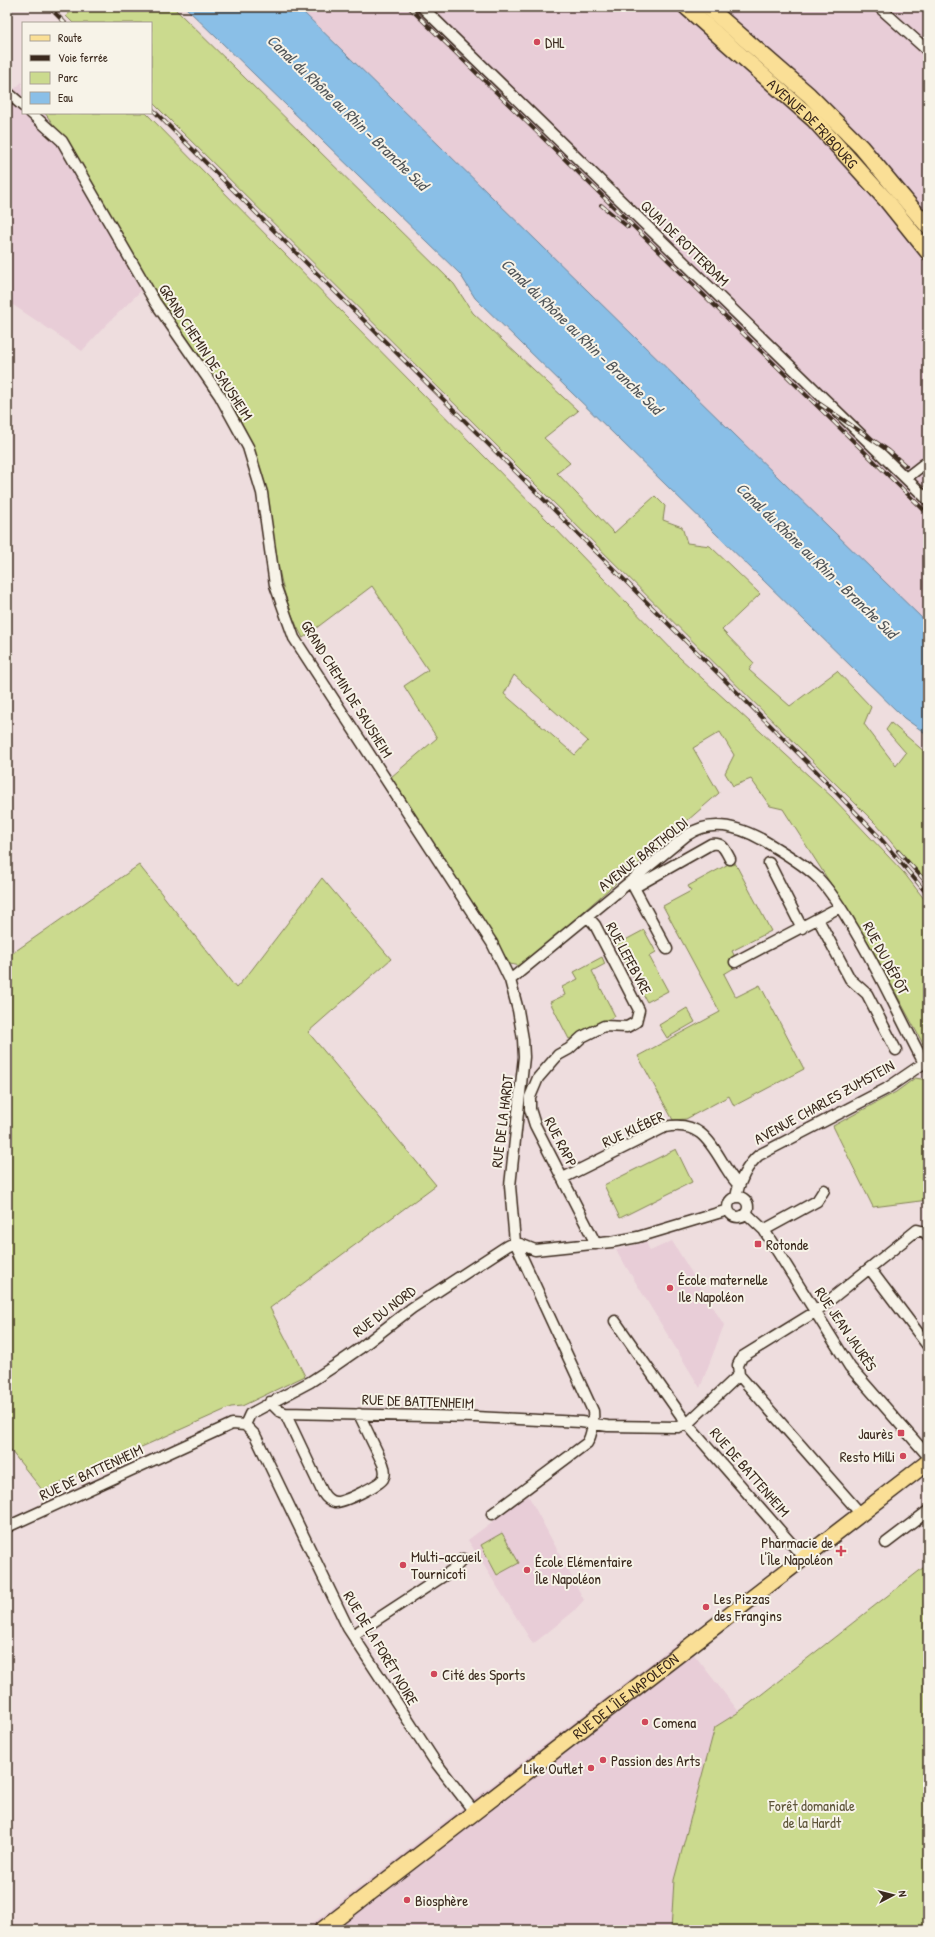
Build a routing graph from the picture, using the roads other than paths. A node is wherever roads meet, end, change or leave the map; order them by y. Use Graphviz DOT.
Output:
graph roads {
  1 [pos="422,7"];
  2 [pos="686,7"];
  3 [pos="708,7"];
  4 [pos="879,7"];
  5 [pos="928,51"];
  6 [pos="7,92"];
  7 [pos="22,105"];
  8 [pos="32,114"];
  9 [pos="928,227"];
  10 [pos="928,252"];
  11 [pos="928,461"];
  12 [pos="906,478"];
  13 [pos="928,500"];
  14 [pos="679,842"];
  15 [pos="686,857"];
  16 [pos="730,859"];
  17 [pos="769,863"];
  18 [pos="633,884"];
  19 [pos="840,907"];
  20 [pos="588,917"];
  21 [pos="818,919"];
  22 [pos="802,928"];
  23 [pos="667,950"];
  24 [pos="735,962"];
  25 [pos="510,980"];
  26 [pos="896,1050"];
  27 [pos="558,1055"];
  28 [pos="926,1063"];
  29 [pos="564,1178"];
  30 [pos="739,1185"];
  31 [pos="824,1190"];
  32 [pos="736,1196"];
  33 [pos="728,1210"];
  34 [pos="746,1213"];
  35 [pos="764,1230"];
  36 [pos="928,1236"];
  37 [pos="515,1242"];
  38 [pos="596,1244"];
  39 [pos="536,1250"];
  40 [pos="524,1265"];
  41 [pos="870,1269"];
  42 [pos="815,1312"];
  43 [pos="615,1321"];
  44 [pos="928,1346"];
  45 [pos="739,1375"];
  46 [pos="270,1402"];
  47 [pos="285,1413"];
  48 [pos="359,1414"];
  49 [pos="592,1424"];
  50 [pos="688,1424"];
  51 [pos="245,1425"];
  52 [pos="928,1456"];
  53 [pos="928,1462"];
  54 [pos="928,1511"];
  55 [pos="492,1514"];
  56 [pos="860,1514"];
  57 [pos="7,1527"];
  58 [pos="886,1543"];
  59 [pos="804,1557"];
  60 [pos="463,1558"];
  61 [pos="353,1635"];
  62 [pos="475,1813"];
  63 [pos="322,1930"];
  1 -- 12 [label="street, QUAI DE ROTTERDAM"];
  2 -- 10 [label="main road, AVENUE DE FRIBOURG"];
  3 -- 9 [label="main road, AVENUE DE FRIBOURG"];
  4 -- 5 [label="street"];
  6 -- 7 [label="street"];
  8 -- 25 [label="street, GRAND CHEMIN DE SAUSHEIM"];
  11 -- 12 [label="street"];
  12 -- 13 [label="street, QUAI DE ROTTERDAM"];
  14 -- 15 [label="street"];
  14 -- 18 [label="street, AVENUE BARTHOLDI"];
  14 -- 19 [label="street, AVENUE BARTHOLDI"];
  15 -- 16 [label="street"];
  15 -- 18 [label="street"];
  17 -- 22 [label="street"];
  18 -- 20 [label="street, AVENUE BARTHOLDI"];
  18 -- 23 [label="street"];
  19 -- 21 [label="street"];
  19 -- 28 [label="street, RUE DU DÉPÔT"];
  20 -- 25 [label="street, AVENUE BARTHOLDI"];
  20 -- 27 [label="street, RUE LEFEBVRE"];
  21 -- 22 [label="street"];
  21 -- 26 [label="street"];
  22 -- 24 [label="street"];
  25 -- 37 [label="street, RUE DE LA HARDT"];
  27 -- 29 [label="street, RUE RAPP"];
  28 -- 30 [label="street, AVENUE CHARLES ZUMSTEIN"];
  29 -- 30 [label="street, RUE KLÉBER"];
  29 -- 38 [label="street, RUE RAPP"];
  30 -- 32 [label="street, AVENUE CHARLES ZUMSTEIN"];
  31 -- 35 [label="street"];
  32 -- 33 [label="street"];
  32 -- 34 [label="street"];
  33 -- 34 [label="street"];
  33 -- 38 [label="street"];
  34 -- 35 [label="street, RUE JEAN JAURÈS"];
  35 -- 42 [label="street, RUE JEAN JAURÈS"];
  36 -- 41 [label="street"];
  37 -- 39 [label="street"];
  37 -- 40 [label="street, RUE DE LA HARDT"];
  37 -- 46 [label="street, RUE DU NORD"];
  38 -- 39 [label="street"];
  39 -- 40 [label="street"];
  40 -- 49 [label="street, RUE DE LA HARDT"];
  41 -- 42 [label="street"];
  41 -- 44 [label="street"];
  42 -- 45 [label="street"];
  42 -- 52 [label="street, RUE JEAN JAURÈS"];
  43 -- 50 [label="street"];
  45 -- 50 [label="street"];
  45 -- 56 [label="street"];
  46 -- 47 [label="street"];
  46 -- 51 [label="street"];
  47 -- 48 [label="street, RUE DE BATTENHEIM"];
  47 -- 48 [label="street"];
  48 -- 49 [label="street, RUE DE BATTENHEIM"];
  49 -- 50 [label="street, RUE DE BATTENHEIM"];
  49 -- 55 [label="street"];
  50 -- 59 [label="street, RUE DE BATTENHEIM"];
  51 -- 57 [label="street, RUE DE BATTENHEIM"];
  51 -- 61 [label="street, RUE DE LA FORÊT NOIRE"];
  53 -- 56 [label="main road, RUE DE L'ÎLE NAPOLÉON"];
  54 -- 58 [label="street"];
  56 -- 59 [label="main road, RUE DE L'ÎLE NAPOLÉON"];
  59 -- 62 [label="main road, RUE DE L'ÎLE NAPOLÉON"];
  60 -- 61 [label="street"];
  61 -- 62 [label="street, RUE DE LA FORÊT NOIRE"];
  62 -- 63 [label="main road, RUE DE L'ÎLE NAPOLÉON"];
}
